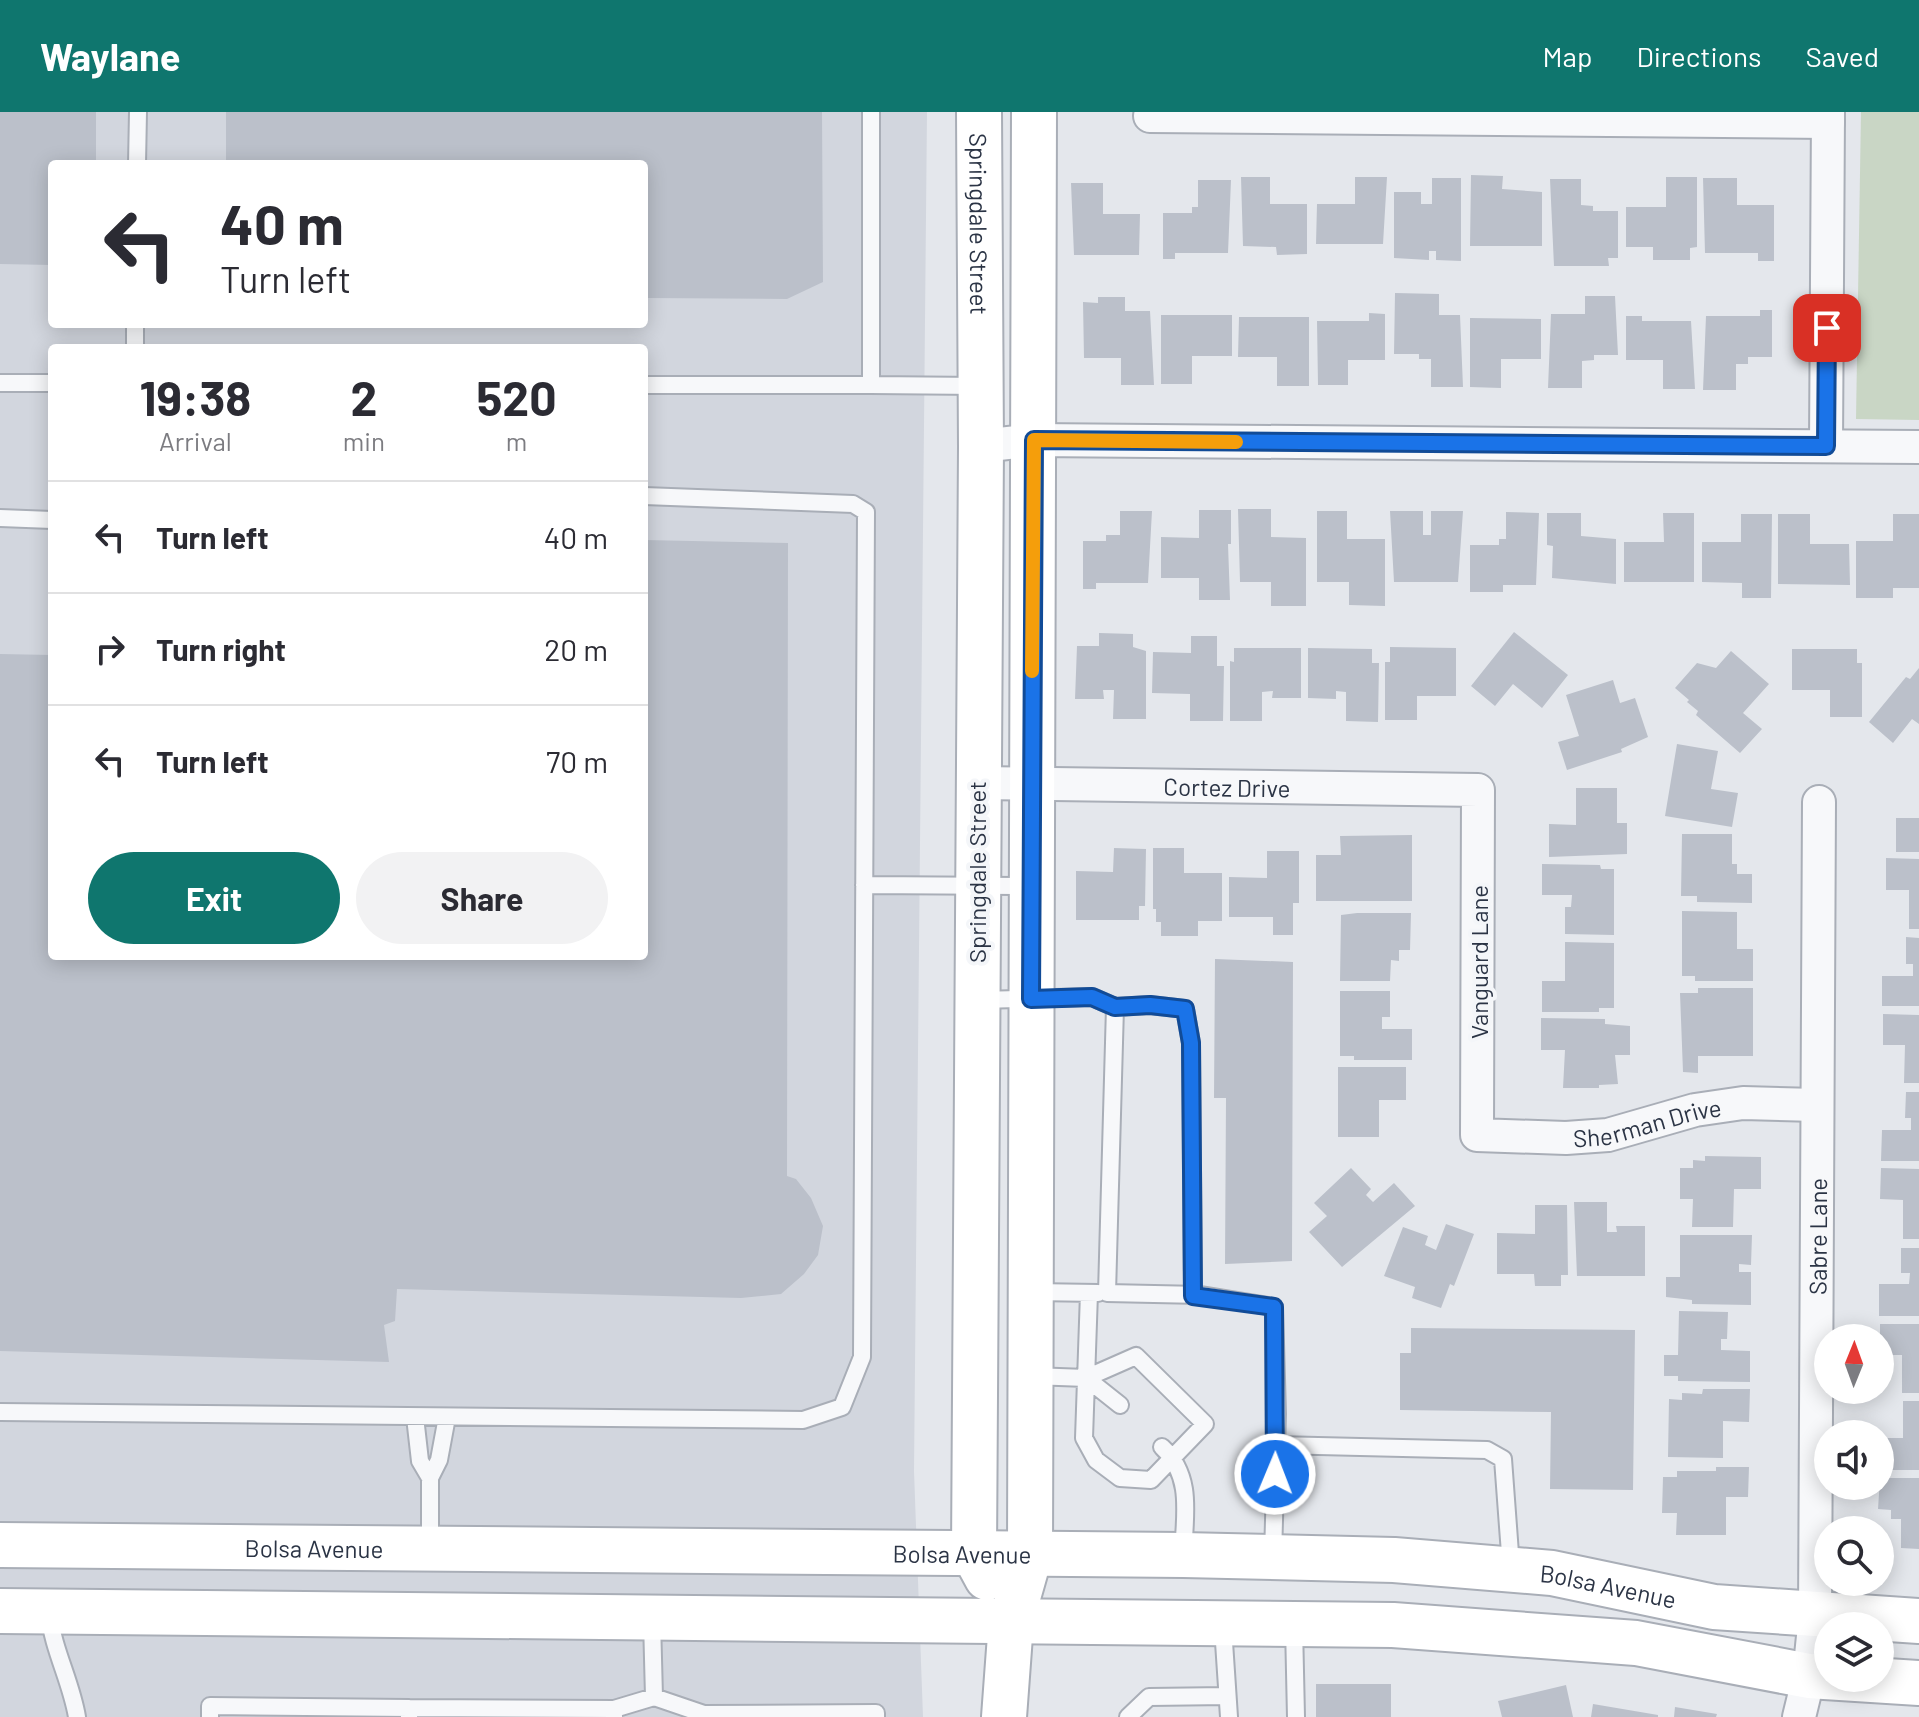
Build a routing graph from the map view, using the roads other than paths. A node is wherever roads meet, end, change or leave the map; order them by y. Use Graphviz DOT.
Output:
graph roads {
  1 [pos="138,112"];
  2 [pos="871,112"];
  3 [pos="979,112"];
  4 [pos="1034,112"];
  5 [pos="1150,116"];
  6 [pos="1828,117"];
  7 [pos="137,160"];
  8 [pos="0,383"];
  9 [pos="48,383"];
  10 [pos="648,385"];
  11 [pos="871,385"];
  12 [pos="981,386"];
  13 [pos="1034,440"];
  14 [pos="981,446"];
  15 [pos="1826,446"];
  16 [pos="1919,447"];
  17 [pos="648,496"];
  18 [pos="0,518"];
  19 [pos="48,520"];
  20 [pos="977,783"];
  21 [pos="1031,784"];
  22 [pos="1478,790"];
  23 [pos="1819,802"];
  24 [pos="864,885"];
  25 [pos="976,886"];
  26 [pos="1032,886"];
  27 [pos="1031,999"];
  28 [pos="976,1000"];
  29 [pos="1115,1007"];
  30 [pos="1816,1105"];
  31 [pos="1477,1135"];
  32 [pos="1030,1292"];
  33 [pos="1089,1293"];
  34 [pos="1107,1293"];
  35 [pos="1193,1296"];
  36 [pos="1031,1376"];
  37 [pos="1086,1378"];
  38 [pos="1120,1405"];
  39 [pos="0,1412"];
  40 [pos="415,1417"];
  41 [pos="447,1417"];
  42 [pos="1276,1445"];
  43 [pos="1167,1452"];
  44 [pos="430,1478"];
  45 [pos="0,1545"];
  46 [pos="430,1547"];
  47 [pos="302,1548"];
  48 [pos="974,1554"];
  49 [pos="1030,1555"];
  50 [pos="1183,1555"];
  51 [pos="1273,1558"];
  52 [pos="1511,1569"];
  53 [pos="0,1611"];
  54 [pos="49,1612"];
  55 [pos="1815,1612"];
  56 [pos="1814,1616"];
  57 [pos="652,1618"];
  58 [pos="1894,1620"];
  59 [pos="1919,1621"];
  60 [pos="1011,1622"];
  61 [pos="1814,1623"];
  62 [pos="1223,1624"];
  63 [pos="1294,1625"];
  64 [pos="1919,1683"];
  65 [pos="1227,1696"];
  66 [pos="654,1697"];
  67 [pos="1804,1697"];
  68 [pos="409,1712"];
  69 [pos="614,1713"];
  70 [pos="704,1716"];
  71 [pos="77,1717"];
  72 [pos="210,1717"];
  73 [pos="876,1717"];
  74 [pos="1004,1717"];
  75 [pos="1128,1717"];
  76 [pos="1229,1717"];
  77 [pos="1296,1717"];
  1 -- 7 [label="lane"];
  2 -- 11 [label="lane"];
  3 -- 12 [label="main road, Springdale Street"];
  4 -- 13 [label="main road"];
  5 -- 6 [label="street"];
  6 -- 15 [label="street"];
  8 -- 9 [label="lane"];
  10 -- 11 [label="lane"];
  11 -- 12 [label="lane"];
  12 -- 14 [label="main road, Springdale Street"];
  13 -- 14 [label="street"];
  13 -- 15 [label="street"];
  13 -- 21 [label="main road"];
  14 -- 20 [label="main road, Springdale Street"];
  15 -- 16 [label="street"];
  17 -- 24 [label="lane"];
  18 -- 19 [label="lane"];
  20 -- 21 [label="street, Cortez Drive"];
  20 -- 25 [label="main road, Springdale Street"];
  21 -- 22 [label="street, Cortez Drive"];
  21 -- 26 [label="main road"];
  22 -- 31 [label="street, Vanguard Lane"];
  23 -- 30 [label="street, Sabre Lane"];
  24 -- 25 [label="lane"];
  24 -- 41 [label="lane"];
  25 -- 26 [label="lane"];
  25 -- 28 [label="main road, Springdale Street"];
  26 -- 27 [label="main road"];
  27 -- 28 [label="lane"];
  27 -- 29 [label="lane"];
  27 -- 32 [label="main road"];
  28 -- 48 [label="main road, Springdale Street"];
  29 -- 34 [label="lane"];
  29 -- 35 [label="lane"];
  30 -- 31 [label="street, Sherman Drive"];
  30 -- 55 [label="street, Sabre Lane"];
  32 -- 33 [label="lane"];
  32 -- 36 [label="main road"];
  33 -- 34 [label="lane"];
  33 -- 37 [label="lane"];
  34 -- 35 [label="lane"];
  35 -- 42 [label="lane"];
  36 -- 37 [label="lane"];
  36 -- 49 [label="main road"];
  37 -- 38 [label="lane"];
  37 -- 43 [label="lane"];
  37 -- 43 [label="lane"];
  39 -- 40 [label="lane"];
  40 -- 41 [label="lane"];
  40 -- 44 [label="lane"];
  41 -- 44 [label="lane"];
  42 -- 51 [label="lane"];
  42 -- 52 [label="lane"];
  43 -- 50 [label="lane"];
  44 -- 46 [label="lane"];
  45 -- 47 [label="main road, Bolsa Avenue"];
  46 -- 47 [label="main road, Bolsa Avenue"];
  46 -- 48 [label="main road, Bolsa Avenue"];
  47 -- 54 [label="main road"];
  48 -- 49 [label="main road, Bolsa Avenue"];
  48 -- 60 [label="main road, Springdale Street"];
  49 -- 50 [label="main road, Bolsa Avenue"];
  49 -- 60 [label="main road"];
  50 -- 51 [label="main road, Bolsa Avenue"];
  51 -- 52 [label="main road, Bolsa Avenue"];
  52 -- 56 [label="main road, Bolsa Avenue"];
  53 -- 54 [label="main road"];
  54 -- 57 [label="main road"];
  54 -- 71 [label="lane"];
  57 -- 60 [label="main road"];
  57 -- 66 [label="lane"];
  58 -- 59 [label="main road, Bolsa Avenue"];
  60 -- 62 [label="main road"];
  60 -- 74 [label="main road"];
  61 -- 67 [label="street, Sabre Lane"];
  62 -- 63 [label="main road"];
  62 -- 65 [label="lane"];
  63 -- 67 [label="main road"];
  63 -- 77 [label="lane"];
  64 -- 67 [label="main road"];
  65 -- 75 [label="lane"];
  65 -- 76 [label="lane"];
  66 -- 69 [label="lane"];
  66 -- 70 [label="lane"];
  68 -- 69 [label="lane"];
  68 -- 72 [label="lane"];
  70 -- 73 [label="lane"];
}
